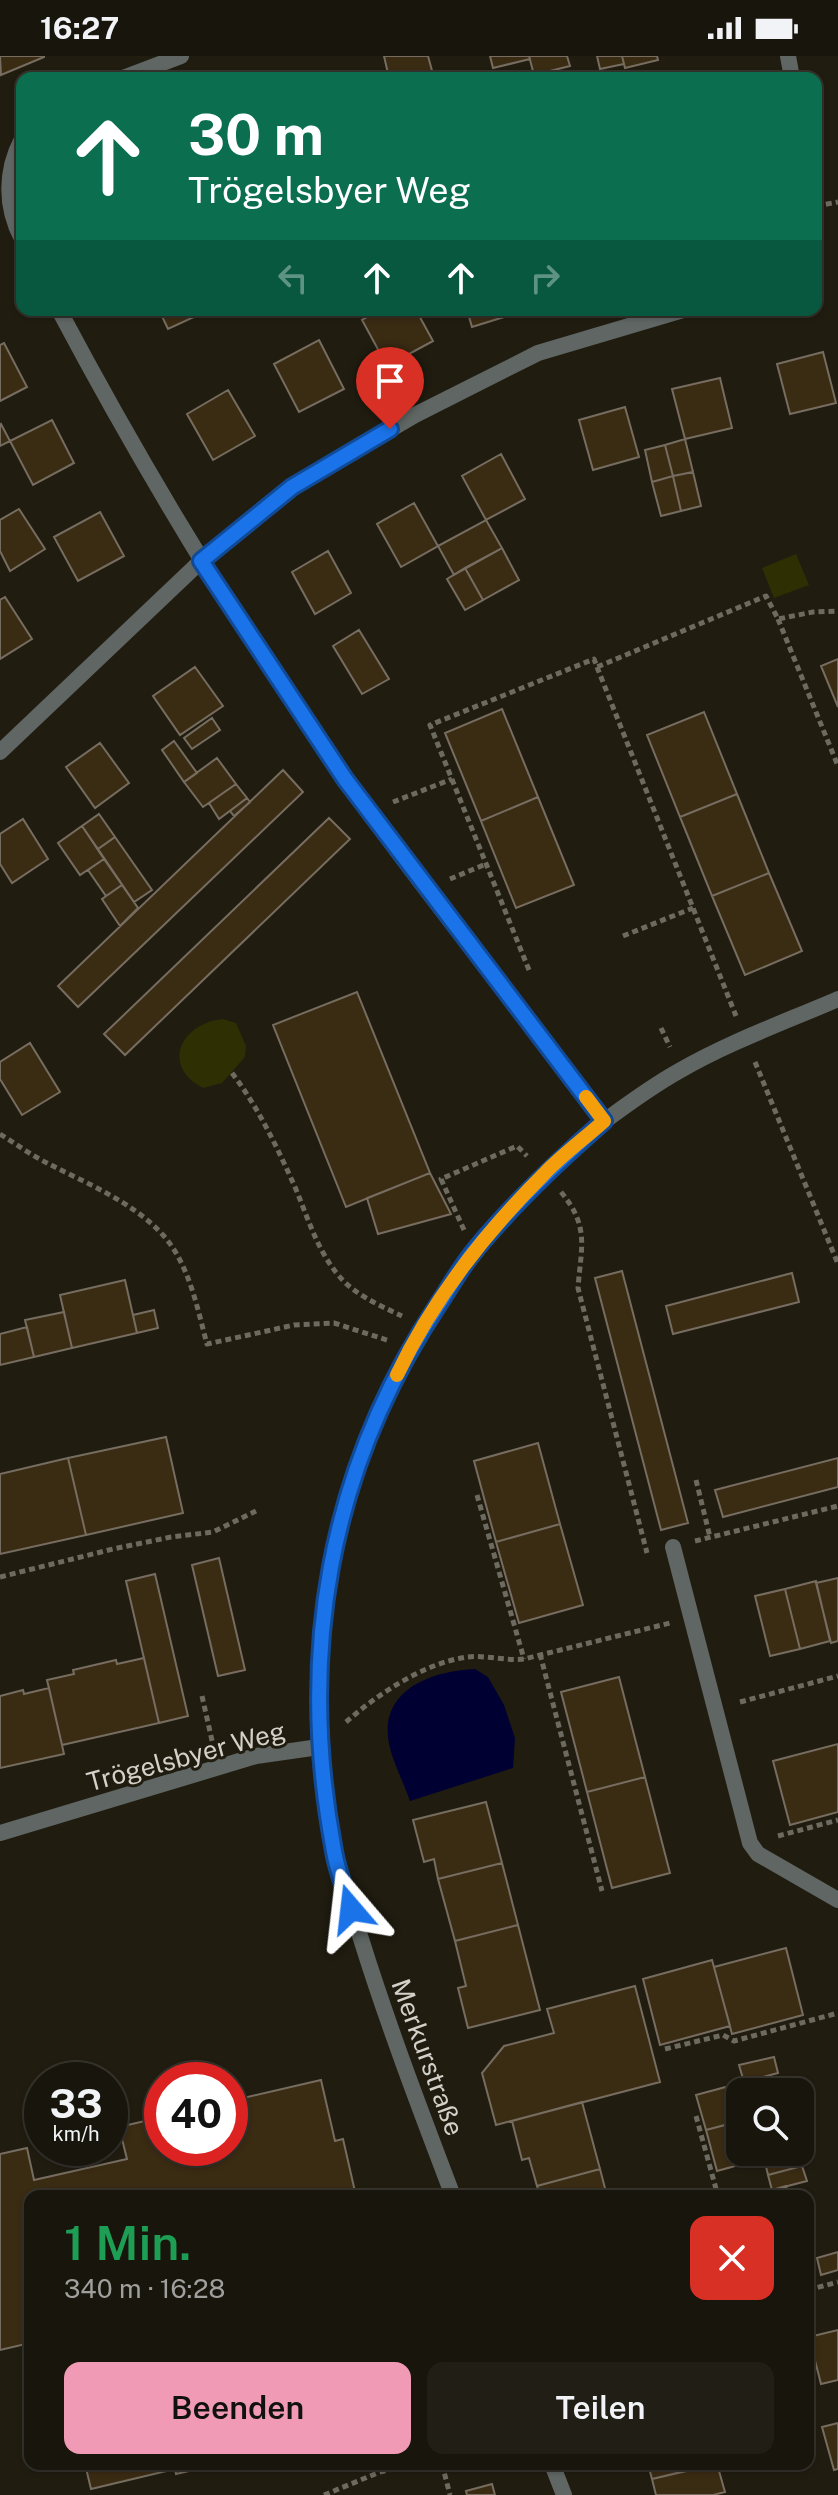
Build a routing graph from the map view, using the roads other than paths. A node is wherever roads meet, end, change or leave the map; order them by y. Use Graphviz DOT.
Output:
graph roads {
  1 [pos="181,56"];
  2 [pos="139,72"];
  3 [pos="16,152"];
  4 [pos="16,224"];
  5 [pos="62,316"];
  6 [pos="663,316"];
  7 [pos="201,561"];
  8 [pos="0,752"];
  9 [pos="838,999"];
  10 [pos="604,1121"];
  11 [pos="673,1547"];
  12 [pos="319,1747"];
  13 [pos="0,1833"];
  14 [pos="838,1900"];
  15 [pos="451,2190"];
  16 [pos="554,2470"];
  17 [pos="564,2495"];
  1 -- 2 [label="street"];
  3 -- 4 [label="street"];
  5 -- 7 [label="street"];
  6 -- 7 [label="street"];
  7 -- 8 [label="street"];
  7 -- 10 [label="street"];
  9 -- 10 [label="street, Trögelsbyer Weg"];
  10 -- 12 [label="street, Trögelsbyer Weg"];
  11 -- 14 [label="street"];
  12 -- 13 [label="street, Trögelsbyer Weg"];
  12 -- 15 [label="street, Merkurstraße"];
  16 -- 17 [label="street"];
}
